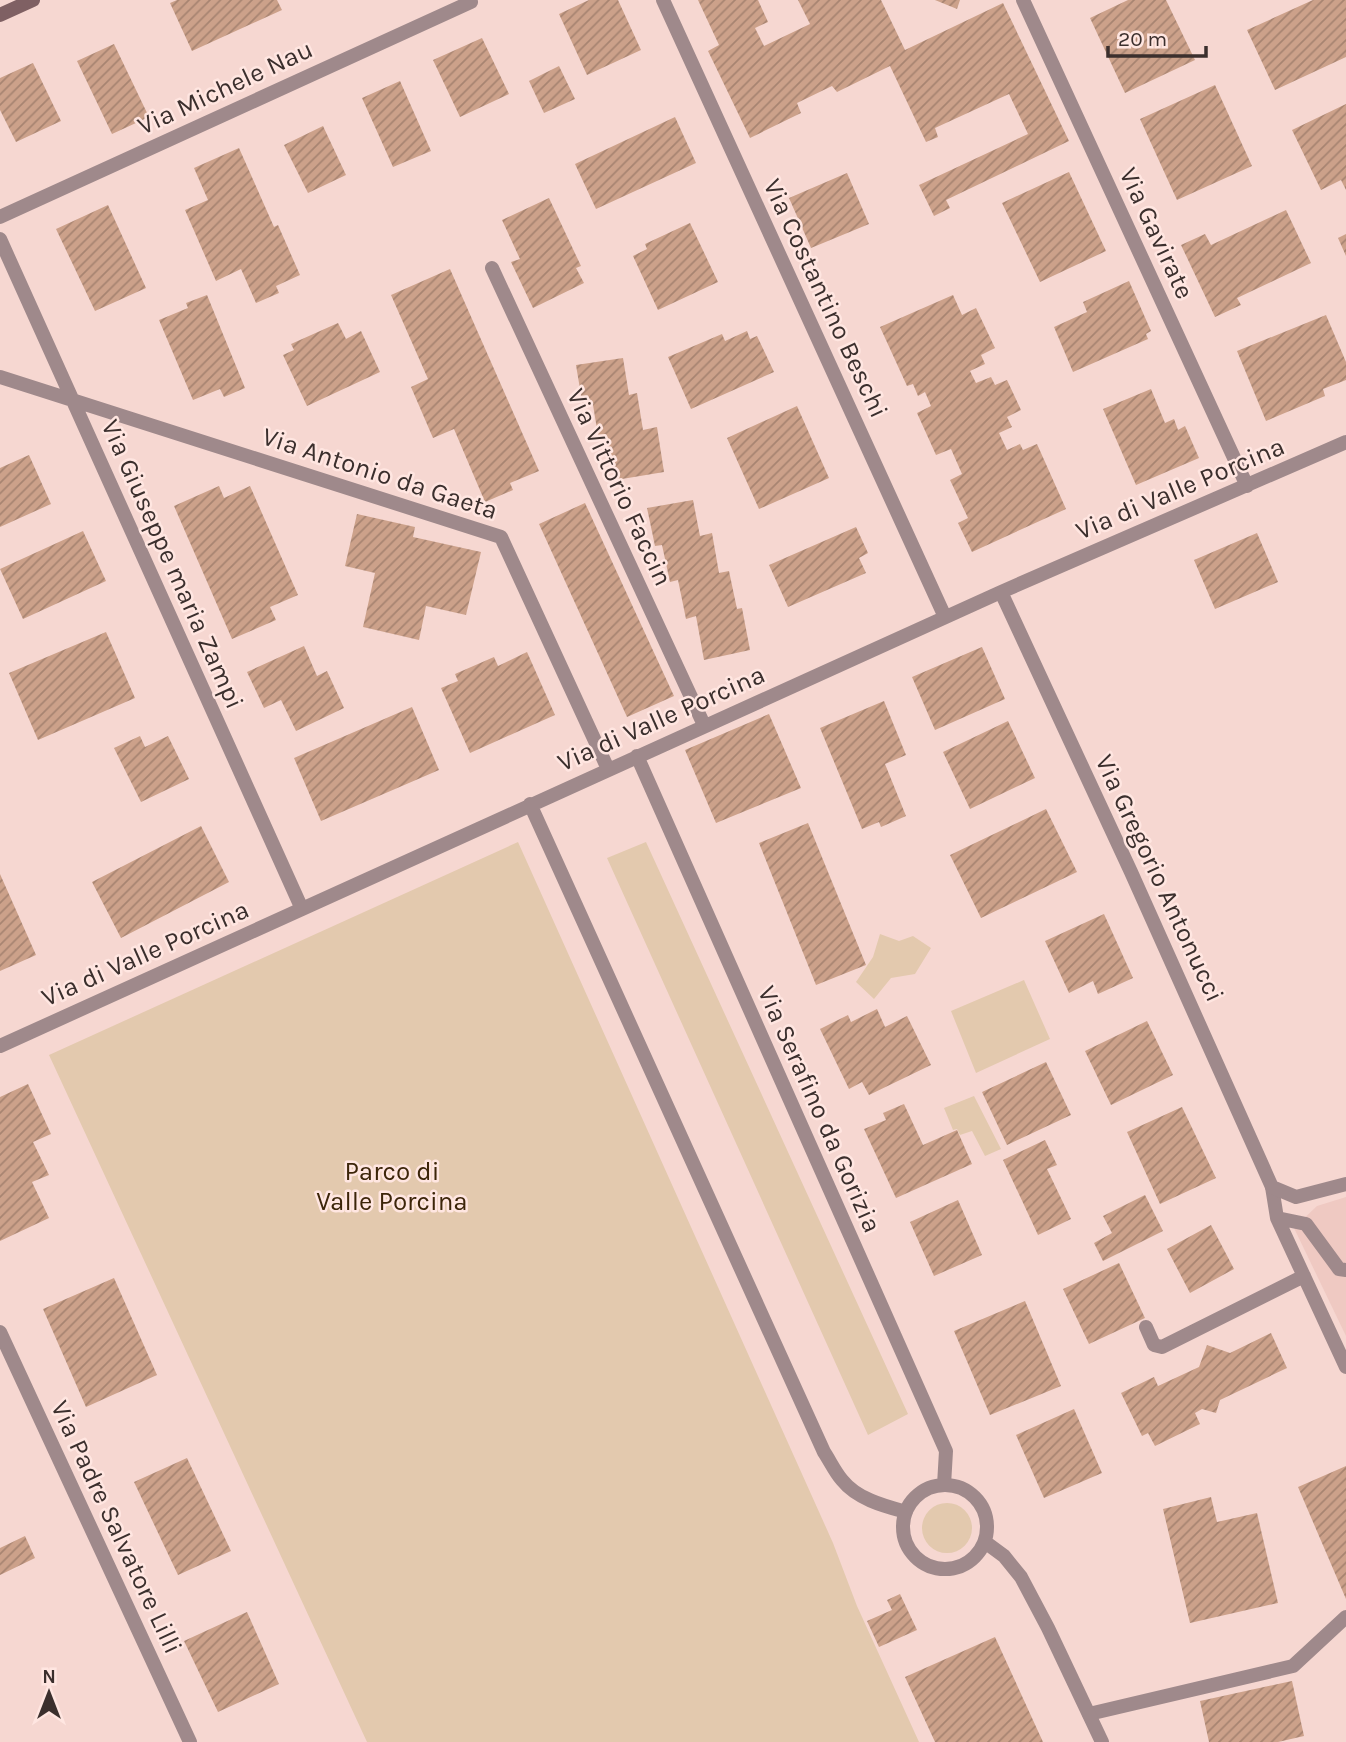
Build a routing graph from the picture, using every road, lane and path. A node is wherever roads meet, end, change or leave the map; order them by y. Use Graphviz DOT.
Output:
graph roads {
  1 [pos="33,0"];
  2 [pos="663,0"];
  3 [pos="1023,0"];
  4 [pos="471,2"];
  5 [pos="0,16"];
  6 [pos="0,217"];
  7 [pos="0,239"];
  8 [pos="492,268"];
  9 [pos="0,377"];
  10 [pos="72,399"];
  11 [pos="1346,442"];
  12 [pos="1248,486"];
  13 [pos="1001,592"];
  14 [pos="945,617"];
  15 [pos="704,726"];
  16 [pos="636,756"];
  17 [pos="608,769"];
  18 [pos="530,804"];
  19 [pos="302,909"];
  20 [pos="0,1046"];
  21 [pos="1346,1184"];
  22 [pos="1272,1186"];
  23 [pos="1277,1218"];
  24 [pos="1346,1270"];
  25 [pos="1304,1276"];
  26 [pos="1146,1327"];
  27 [pos="0,1332"];
  28 [pos="1346,1367"];
  29 [pos="944,1485"];
  30 [pos="906,1511"];
  31 [pos="985,1542"];
  32 [pos="1346,1617"];
  33 [pos="1089,1714"];
  34 [pos="190,1742"];
  35 [pos="1102,1742"];
  1 -- 5 [label="street"];
  2 -- 14 [label="street, Via Costantino Beschi"];
  3 -- 12 [label="street, Via Gavirate"];
  4 -- 6 [label="street, Via Michele Nau"];
  7 -- 10 [label="street, Via Giuseppe maria Zampi"];
  8 -- 15 [label="street, Via Vittorio Faccin"];
  9 -- 10 [label="street, Via Antonio da Gaeta"];
  10 -- 17 [label="street, Via Antonio da Gaeta"];
  10 -- 19 [label="street, Via Giuseppe maria Zampi"];
  11 -- 12 [label="street, Via di Valle Porcina"];
  12 -- 13 [label="street, Via di Valle Porcina"];
  13 -- 14 [label="street, Via di Valle Porcina"];
  13 -- 22 [label="street, Via Gregorio Antonucci"];
  14 -- 15 [label="street, Via di Valle Porcina"];
  15 -- 16 [label="street, Via di Valle Porcina"];
  16 -- 17 [label="street, Via di Valle Porcina"];
  16 -- 29 [label="street, Via Serafino da Gorizia"];
  17 -- 18 [label="street, Via di Valle Porcina"];
  18 -- 19 [label="street, Via di Valle Porcina"];
  18 -- 30 [label="street"];
  19 -- 20 [label="street, Via di Valle Porcina"];
  21 -- 22 [label="street"];
  22 -- 23 [label="street, Via Gregorio Antonucci"];
  23 -- 24 [label="street"];
  23 -- 25 [label="street, Via Gregorio Antonucci"];
  25 -- 26 [label="street"];
  25 -- 28 [label="street, Via Gregorio Antonucci"];
  27 -- 34 [label="street, Via Padre Salvatore Lilli"];
  29 -- 30 [label="street"];
  29 -- 31 [label="street"];
  30 -- 31 [label="street"];
  31 -- 33 [label="street"];
  32 -- 33 [label="street"];
  33 -- 35 [label="street"];
}
